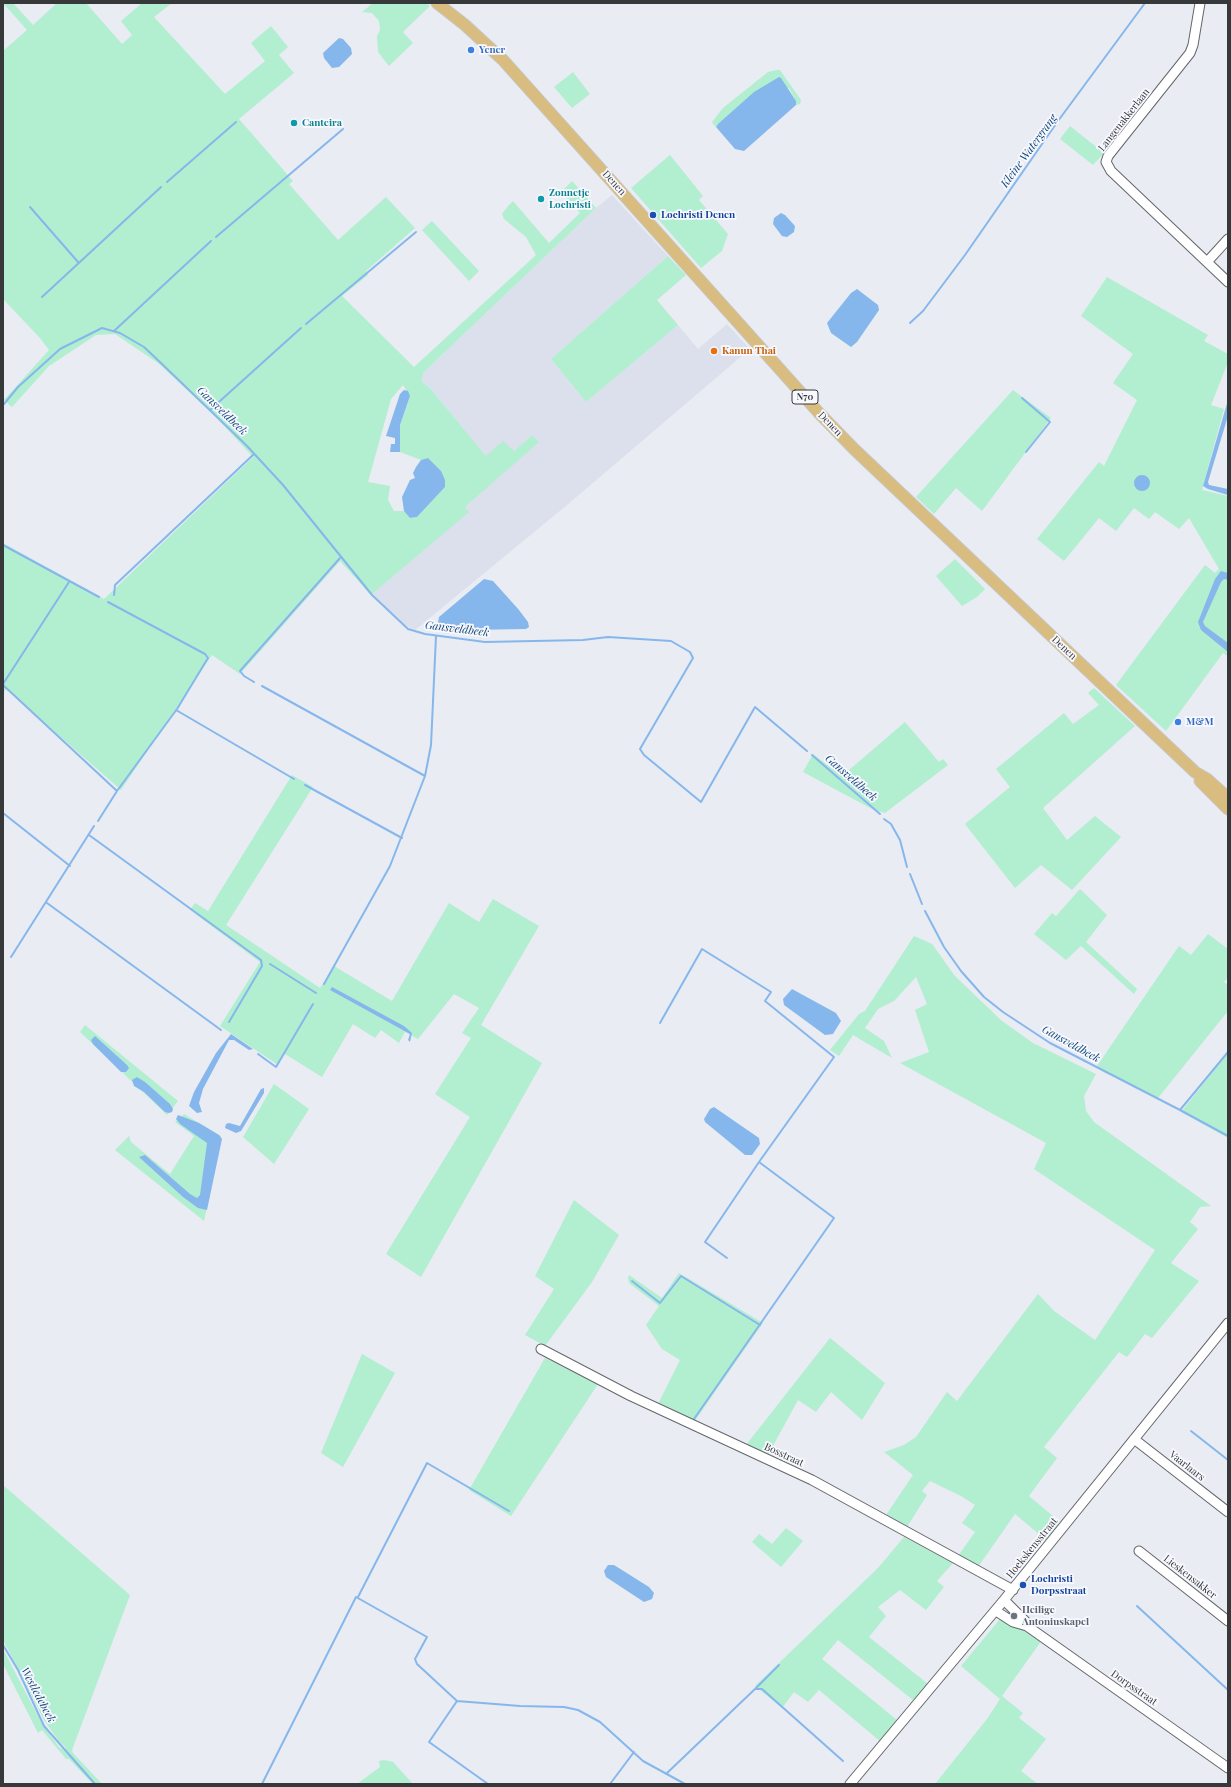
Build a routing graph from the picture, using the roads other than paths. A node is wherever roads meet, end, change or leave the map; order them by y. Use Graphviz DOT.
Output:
graph roads {
  1 [pos="437,3"];
  2 [pos="1200,3"];
  3 [pos="1228,239"];
  4 [pos="1207,262"];
  5 [pos="1228,282"];
  6 [pos="1195,772"];
  7 [pos="1228,798"];
  8 [pos="1228,809"];
  9 [pos="1228,1322"];
  10 [pos="541,1349"];
  11 [pos="1134,1439"];
  12 [pos="1228,1511"];
  13 [pos="1138,1551"];
  14 [pos="1013,1590"];
  15 [pos="1004,1600"];
  16 [pos="996,1611"];
  17 [pos="1228,1621"];
  18 [pos="1027,1626"];
  19 [pos="1228,1768"];
  20 [pos="850,1784"];
  1 -- 6 [label="main road, Denen / N70"];
  2 -- 4 [label="street, Langenakkerlaan"];
  3 -- 4 [label="street"];
  4 -- 5 [label="street, Langenakkerlaan"];
  6 -- 7 [label="main road, Denen / N70"];
  6 -- 8 [label="main road, Denen / N70"];
  9 -- 11 [label="street, Hoekskensstraat"];
  10 -- 14 [label="street, Bosstraat"];
  11 -- 12 [label="street, Vaarlaars"];
  11 -- 14 [label="street, Hoekskensstraat"];
  13 -- 17 [label="street, Lieskensakker"];
  14 -- 15 [label="street, Hoekskensstraat"];
  15 -- 16 [label="street, Hoekskensstraat"];
  15 -- 18 [label="street, Dorpsstraat"];
  16 -- 18 [label="street, Dorpsstraat"];
  16 -- 20 [label="street, Hoekskensstraat"];
  18 -- 19 [label="street, Dorpsstraat"];
}
